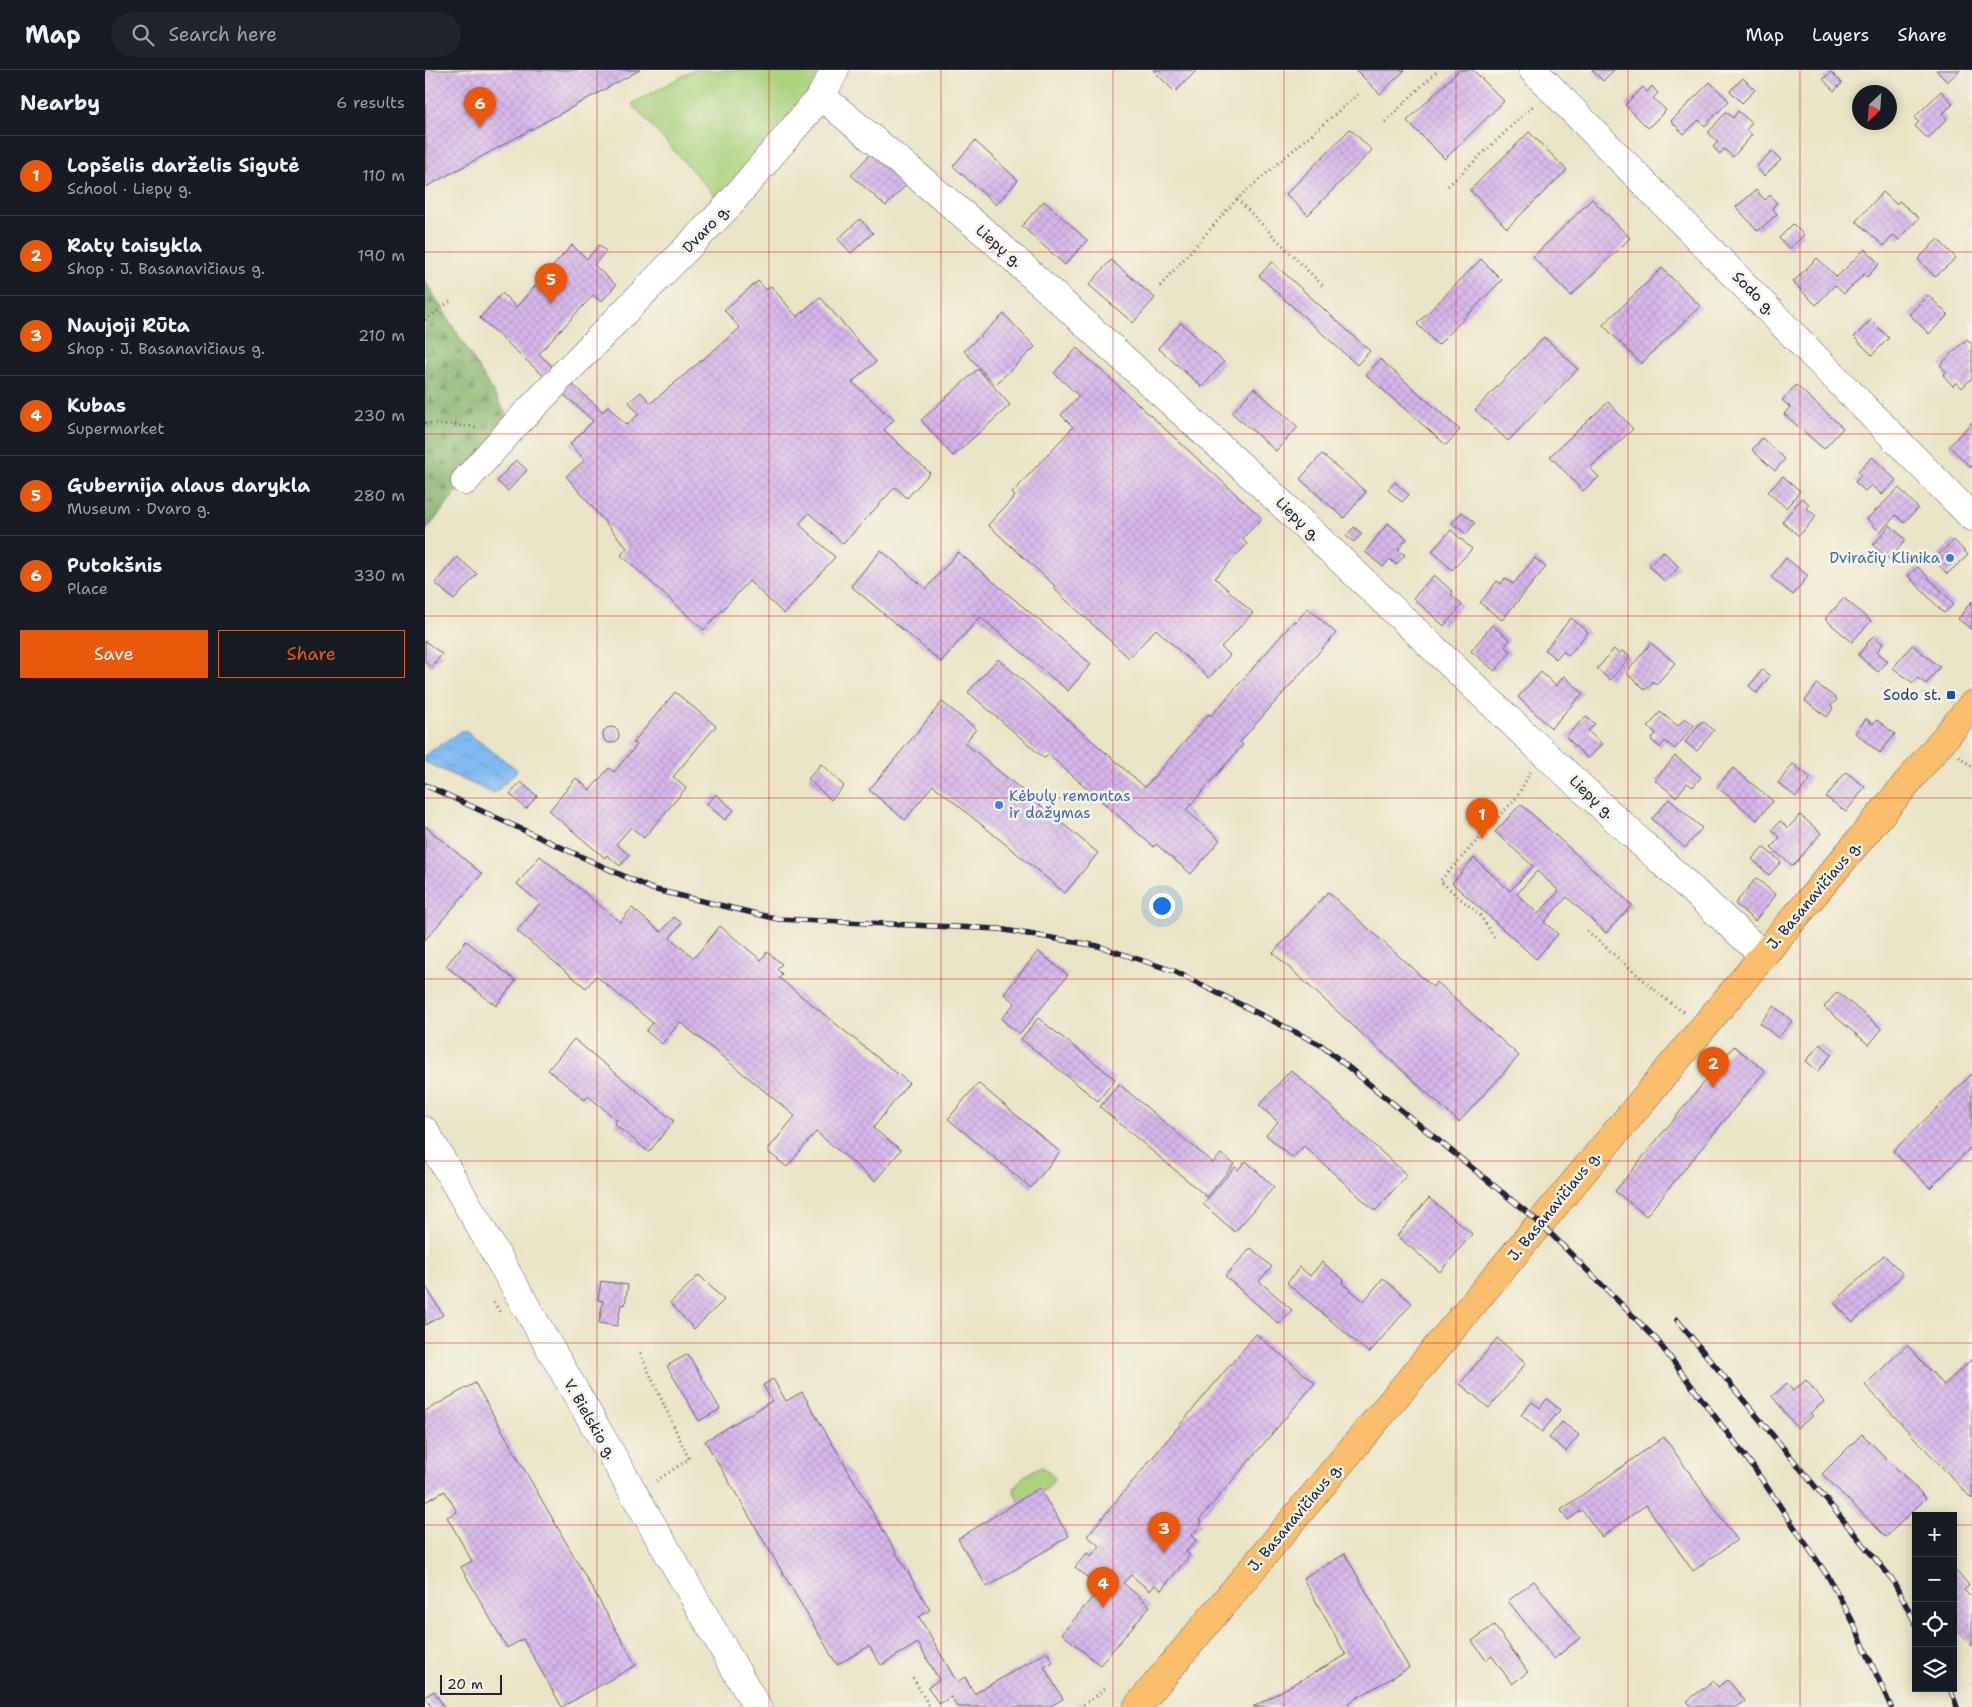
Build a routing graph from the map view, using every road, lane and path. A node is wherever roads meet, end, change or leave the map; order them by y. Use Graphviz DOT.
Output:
graph roads {
  1 [pos="835,70"];
  2 [pos="1437,70"];
  3 [pos="1542,79"];
  4 [pos="1358,94"];
  5 [pos="821,96"];
  6 [pos="1385,122"];
  7 [pos="1448,186"];
  8 [pos="1237,199"];
  9 [pos="1160,286"];
  10 [pos="1324,287"];
  11 [pos="453,299"];
  12 [pos="425,320"];
  13 [pos="425,423"];
  14 [pos="505,436"];
  15 [pos="465,481"];
  16 [pos="1972,517"];
  17 [pos="1972,705"];
  18 [pos="1542,751"];
  19 [pos="1587,931"];
  20 [pos="1494,937"];
  21 [pos="1763,955"];
  22 [pos="1703,1026"];
  23 [pos="425,1131"];
  24 [pos="640,1353"];
  25 [pos="674,1468"];
  26 [pos="913,1678"];
  27 [pos="1105,1687"];
  28 [pos="753,1705"];
  29 [pos="930,1707"];
  30 [pos="1079,1707"];
  31 [pos="1137,1707"];
  1 -- 5 [label="street, Dvaro g."];
  2 -- 6 [label="path"];
  3 -- 7 [label="path"];
  3 -- 16 [label="street, Sodo g."];
  4 -- 8 [label="path"];
  5 -- 14 [label="street, Dvaro g."];
  5 -- 18 [label="street, Liepų g."];
  8 -- 9 [label="path"];
  8 -- 10 [label="path"];
  11 -- 12 [label="path"];
  13 -- 14 [label="path"];
  14 -- 15 [label="street, Dvaro g."];
  17 -- 21 [label="main road, J. Basanavičiaus g."];
  18 -- 20 [label="path"];
  18 -- 21 [label="street, Liepų g."];
  19 -- 22 [label="path"];
  21 -- 22 [label="main road, J. Basanavičiaus g."];
  22 -- 31 [label="main road, J. Basanavičiaus g."];
  23 -- 28 [label="street, V. Bielskio g."];
  24 -- 25 [label="path"];
  26 -- 29 [label="path"];
  27 -- 30 [label="path"];
}
